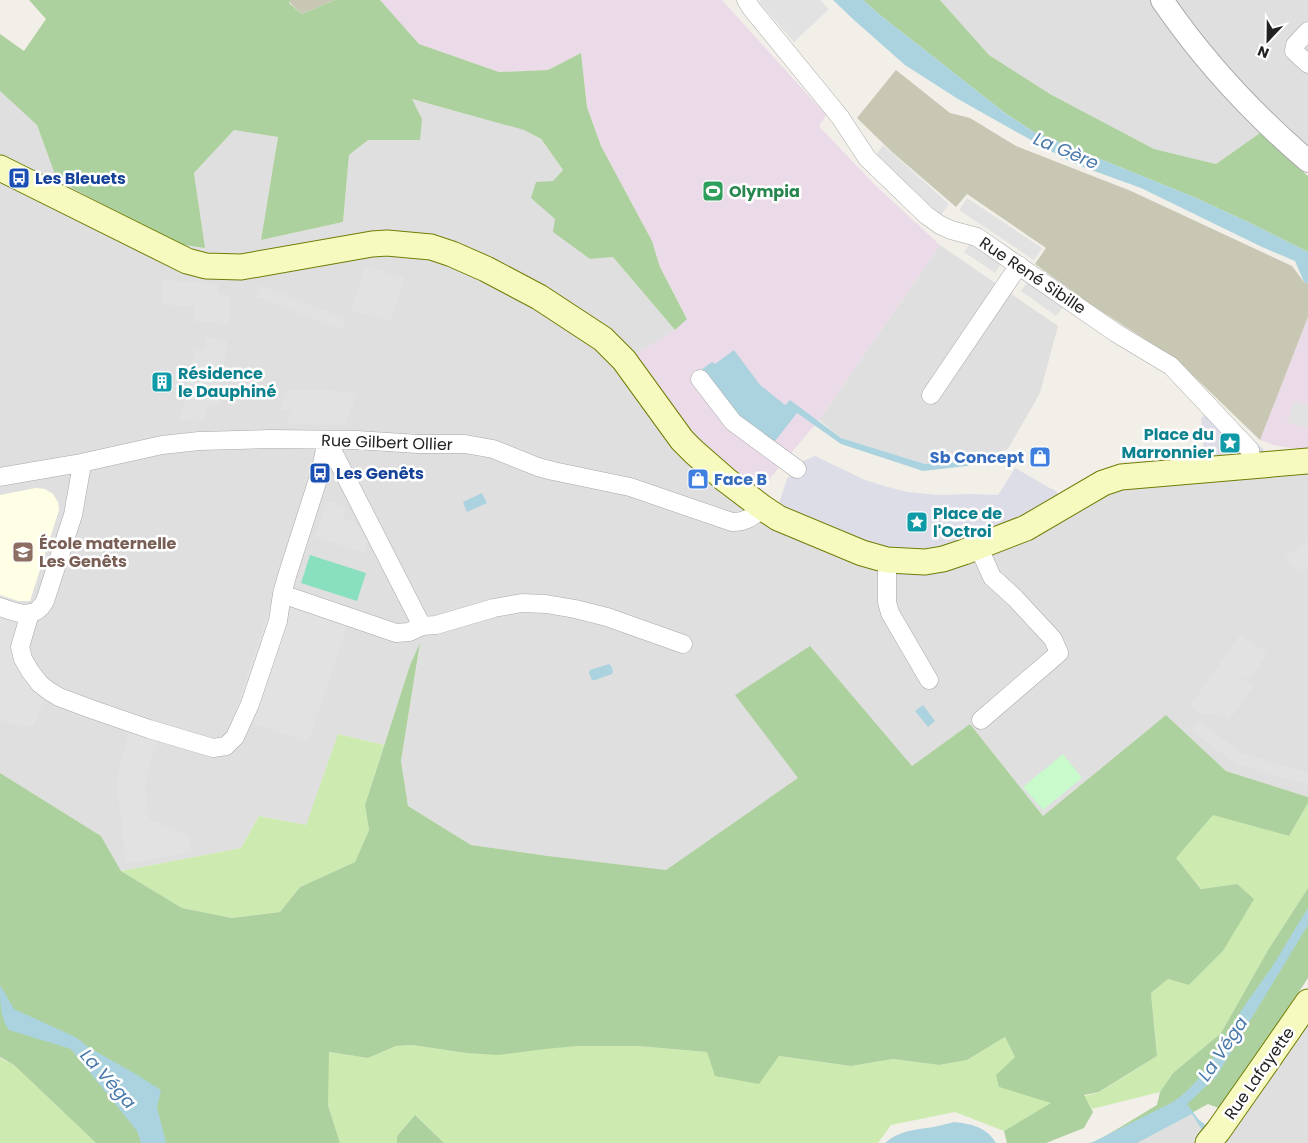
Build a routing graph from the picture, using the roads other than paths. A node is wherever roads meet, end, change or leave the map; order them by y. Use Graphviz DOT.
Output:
graph roads {
  1 [pos="746,0"];
  2 [pos="1162,0"];
  3 [pos="1308,30"];
  4 [pos="1308,64"];
  5 [pos="1308,161"];
  6 [pos="0,168"];
  7 [pos="1019,265"];
  8 [pos="700,379"];
  9 [pos="931,395"];
  10 [pos="327,440"];
  11 [pos="1308,461"];
  12 [pos="81,463"];
  13 [pos="1253,467"];
  14 [pos="796,469"];
  15 [pos="0,477"];
  16 [pos="762,508"];
  17 [pos="978,546"];
  18 [pos="887,560"];
  19 [pos="282,594"];
  20 [pos="0,607"];
  21 [pos="30,613"];
  22 [pos="422,626"];
  23 [pos="683,644"];
  24 [pos="929,680"];
  25 [pos="981,720"];
  26 [pos="1308,1002"];
  27 [pos="1208,1143"];
  1 -- 7 [label="street, Rue René Sibille"];
  2 -- 5 [label="street"];
  3 -- 4 [label="street"];
  6 -- 16 [label="main road"];
  7 -- 9 [label="street"];
  7 -- 13 [label="street, Rue René Sibille"];
  8 -- 14 [label="street"];
  10 -- 12 [label="street, Rue Gilbert Ollier"];
  10 -- 16 [label="street, Rue Gilbert Ollier"];
  10 -- 19 [label="street"];
  10 -- 22 [label="street"];
  11 -- 13 [label="main road"];
  12 -- 15 [label="street, Rue Gilbert Ollier"];
  12 -- 21 [label="street"];
  13 -- 17 [label="main road"];
  16 -- 18 [label="main road"];
  17 -- 18 [label="main road"];
  17 -- 25 [label="street"];
  18 -- 24 [label="street"];
  19 -- 21 [label="street"];
  19 -- 22 [label="street"];
  20 -- 21 [label="street"];
  22 -- 23 [label="street"];
  26 -- 27 [label="main road, Rue Lafayette"];
}
